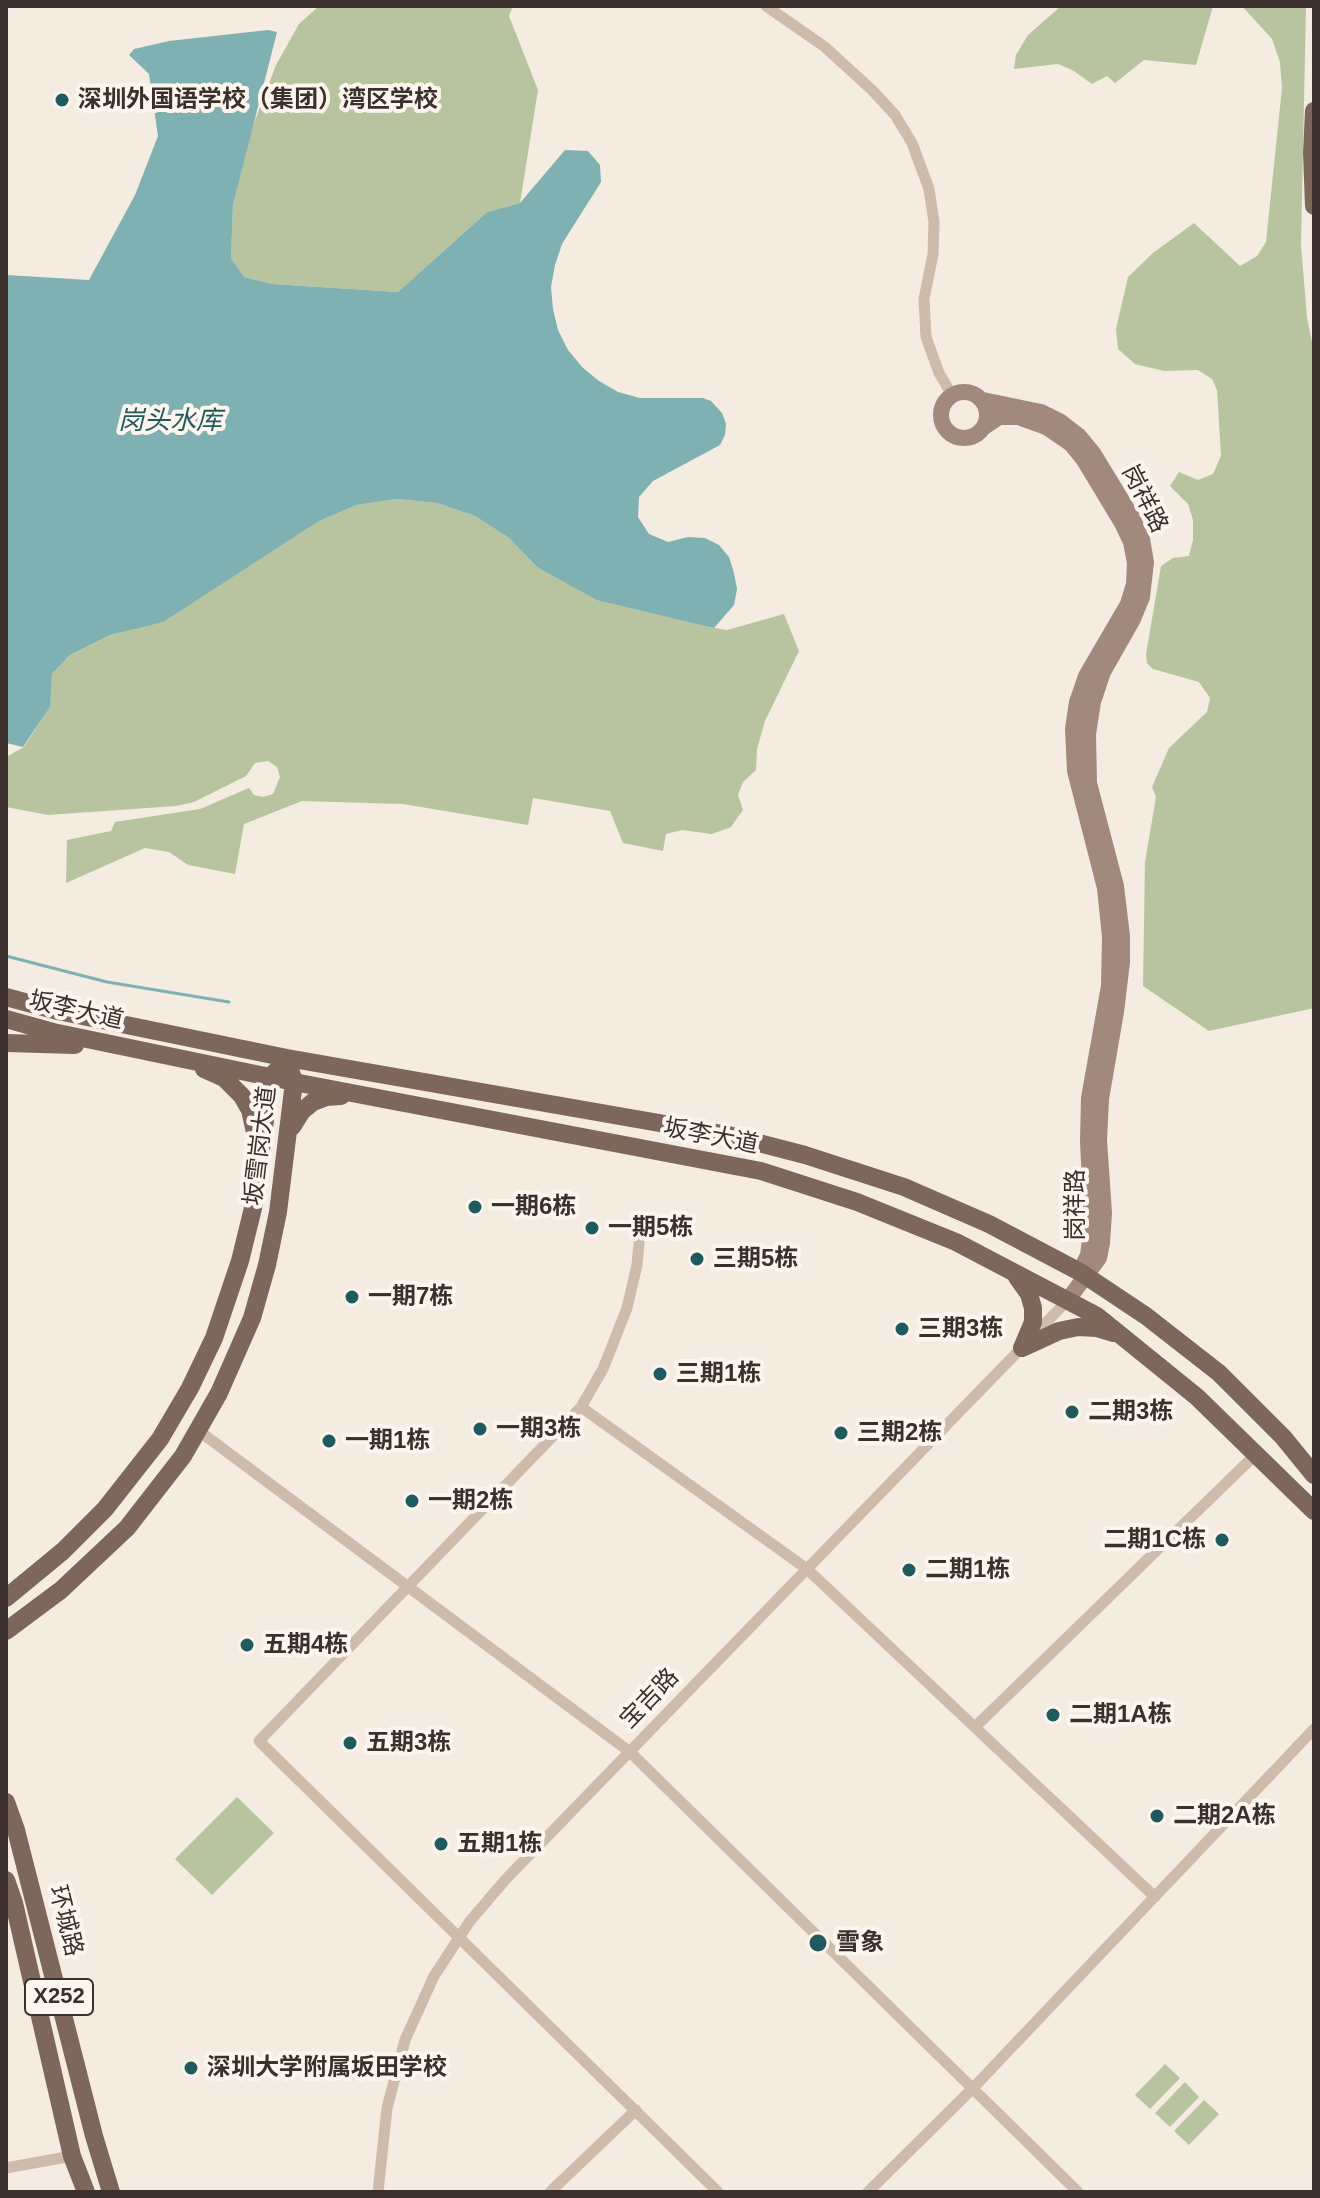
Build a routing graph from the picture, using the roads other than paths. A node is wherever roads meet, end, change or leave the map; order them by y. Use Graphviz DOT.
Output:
graph roads {
  1 [pos="766,6"];
  2 [pos="1314,111"];
  3 [pos="1314,206"];
  4 [pos="952,395"];
  5 [pos="983,400"];
  6 [pos="984,427"];
  7 [pos="6,997"];
  8 [pos="6,1019"];
  9 [pos="6,1043"];
  10 [pos="125,1047"];
  11 [pos="180,1058"];
  12 [pos="287,1058"];
  13 [pos="271,1076"];
  14 [pos="294,1082"];
  15 [pos="368,1096"];
  16 [pos="260,1153"];
  17 [pos="284,1157"];
  18 [pos="641,1221"];
  19 [pos="1012,1271"];
  20 [pos="1083,1274"];
  21 [pos="1067,1301"];
  22 [pos="1123,1337"];
  23 [pos="1022,1348"];
  24 [pos="1243,1396"];
  25 [pos="581,1407"];
  26 [pos="199,1431"];
  27 [pos="1256,1454"];
  28 [pos="1314,1454"];
  29 [pos="1314,1475"];
  30 [pos="1314,1511"];
  31 [pos="807,1569"];
  32 [pos="408,1586"];
  33 [pos="6,1598"];
  34 [pos="8,1630"];
  35 [pos="975,1727"];
  36 [pos="1314,1729"];
  37 [pos="630,1752"];
  38 [pos="6,1802"];
  39 [pos="6,1880"];
  40 [pos="1155,1897"];
  41 [pos="459,1937"];
  42 [pos="974,2087"];
  43 [pos="636,2110"];
  44 [pos="72,2156"];
  45 [pos="6,2168"];
  46 [pos="86,2192"];
  47 [pos="111,2192"];
  48 [pos="378,2192"];
  49 [pos="550,2192"];
  50 [pos="718,2192"];
  51 [pos="868,2192"];
  52 [pos="1078,2192"];
  1 -- 4 [label="street"];
  2 -- 3 [label="main road"];
  4 -- 5 [label="street"];
  4 -- 6 [label="street"];
  5 -- 6 [label="street"];
  5 -- 20 [label="street, 岗祥路"];
  6 -- 20 [label="street, 岗祥路"];
  7 -- 12 [label="main road, 坂李大道"];
  8 -- 10 [label="main road, 坂李大道"];
  9 -- 10 [label="main road"];
  10 -- 11 [label="main road, 坂李大道"];
  11 -- 13 [label="main road, 坂李大道"];
  11 -- 16 [label="main road"];
  12 -- 13 [label="main road, 坂雪岗大道"];
  12 -- 14 [label="main road, 坂雪岗大道"];
  12 -- 20 [label="main road, 坂李大道"];
  13 -- 14 [label="main road, 坂李大道"];
  13 -- 16 [label="main road, 坂雪岗大道"];
  14 -- 15 [label="main road, 坂李大道"];
  14 -- 17 [label="main road, 坂雪岗大道"];
  15 -- 17 [label="main road"];
  15 -- 19 [label="main road, 坂李大道"];
  16 -- 33 [label="main road, 坂雪岗大道"];
  17 -- 26 [label="main road, 坂雪岗大道"];
  18 -- 25 [label="street"];
  19 -- 21 [label="main road, 坂李大道"];
  19 -- 23 [label="main road"];
  20 -- 21 [label="street, 岗祥路"];
  20 -- 24 [label="main road, 坂李大道"];
  21 -- 22 [label="main road, 坂李大道"];
  21 -- 23 [label="street, 宝吉路"];
  22 -- 23 [label="main road"];
  22 -- 27 [label="main road, 坂李大道"];
  23 -- 31 [label="street, 宝吉路"];
  24 -- 28 [label="main road"];
  24 -- 29 [label="main road, 坂李大道"];
  25 -- 31 [label="street"];
  25 -- 32 [label="street"];
  26 -- 32 [label="street"];
  26 -- 34 [label="main road, 坂雪岗大道"];
  27 -- 30 [label="main road, 坂李大道"];
  27 -- 35 [label="street"];
  31 -- 35 [label="street"];
  31 -- 37 [label="street, 宝吉路"];
  32 -- 37 [label="street"];
  32 -- 41 [label="street"];
  35 -- 40 [label="street"];
  36 -- 40 [label="street"];
  37 -- 41 [label="street, 宝吉路"];
  37 -- 42 [label="street"];
  38 -- 47 [label="main road, 环城路 / X252"];
  39 -- 44 [label="main road, 环城路 / X252"];
  40 -- 42 [label="street"];
  41 -- 43 [label="street"];
  41 -- 48 [label="street, 宝吉路"];
  42 -- 51 [label="street"];
  42 -- 52 [label="street"];
  43 -- 49 [label="street"];
  43 -- 50 [label="street"];
  44 -- 45 [label="street"];
  44 -- 46 [label="main road, 环城路 / X252"];
}
